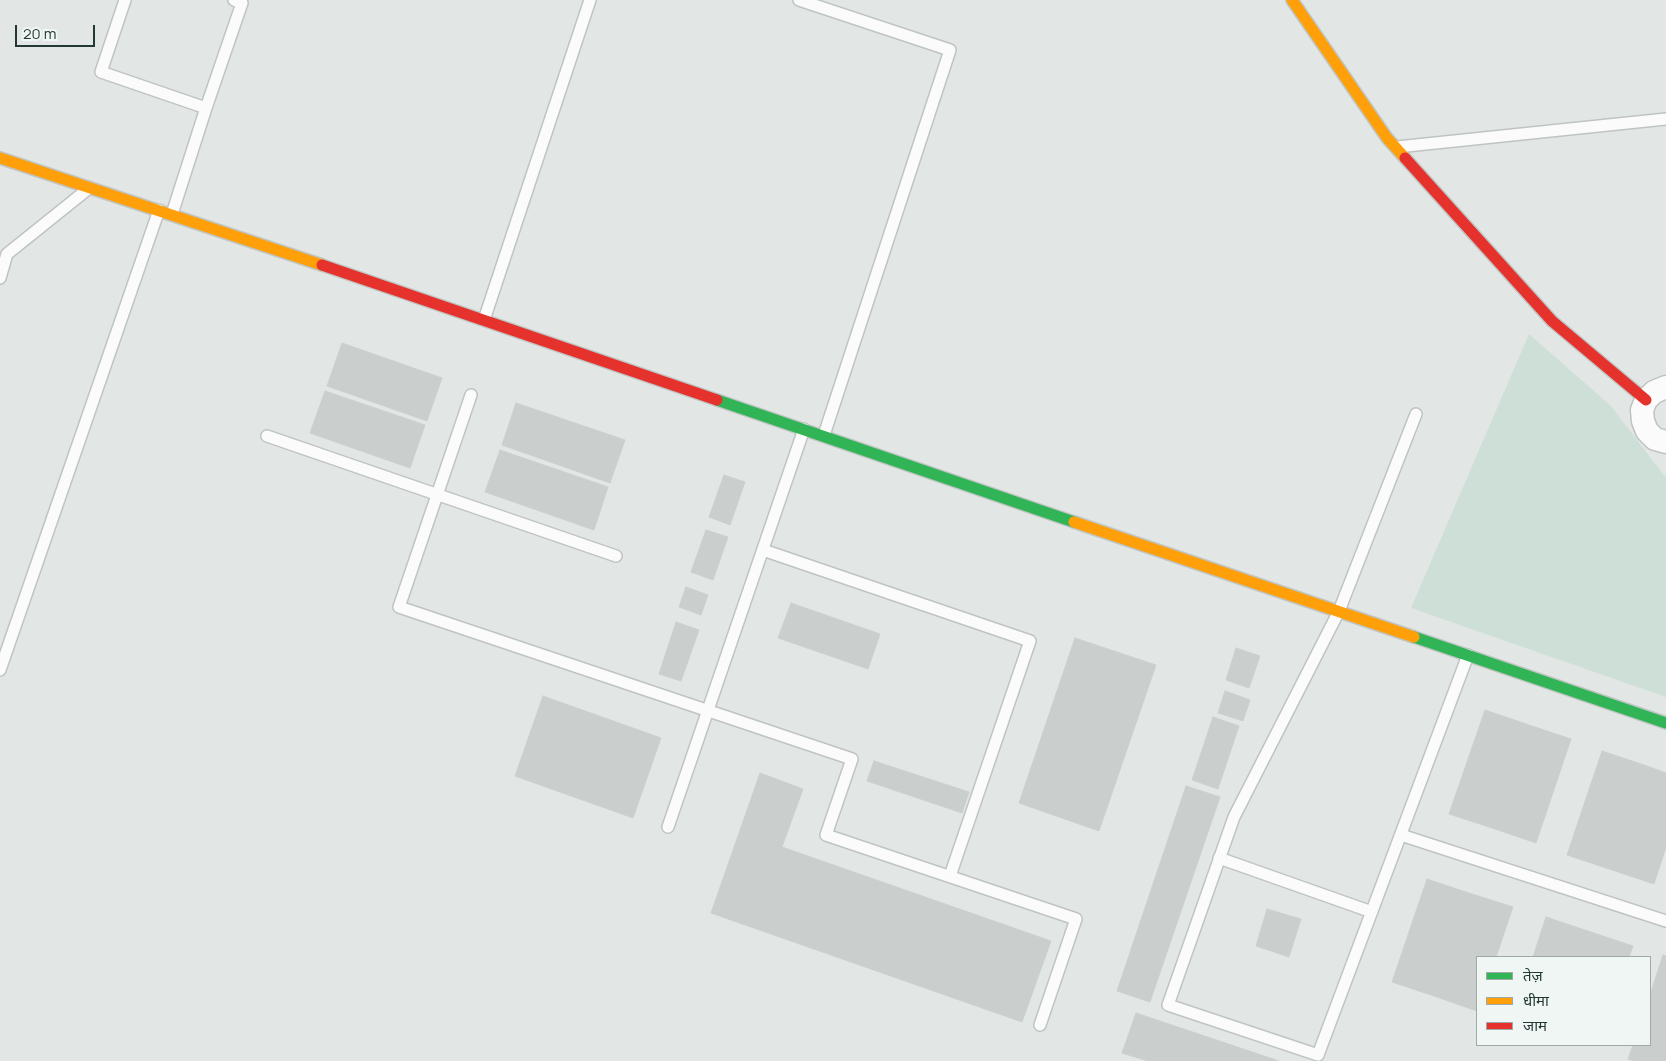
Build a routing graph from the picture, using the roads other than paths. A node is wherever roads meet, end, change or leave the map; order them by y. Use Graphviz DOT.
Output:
graph roads {
  1 [pos="126,0"];
  2 [pos="234,0"];
  3 [pos="590,0"];
  4 [pos="799,0"];
  5 [pos="1292,0"];
  6 [pos="206,108"];
  7 [pos="1666,119"];
  8 [pos="1395,147"];
  9 [pos="0,158"];
  10 [pos="91,187"];
  11 [pos="159,210"];
  12 [pos="172,214"];
  13 [pos="0,278"];
  14 [pos="484,320"];
  15 [pos="1666,387"];
  16 [pos="470,395"];
  17 [pos="1646,400"];
  18 [pos="1416,414"];
  19 [pos="804,429"];
  20 [pos="824,435"];
  21 [pos="267,436"];
  22 [pos="1666,442"];
  23 [pos="437,494"];
  24 [pos="763,550"];
  25 [pos="616,556"];
  26 [pos="1339,611"];
  27 [pos="1468,655"];
  28 [pos="1,665"];
  29 [pos="708,711"];
  30 [pos="1666,723"];
  31 [pos="668,826"];
  32 [pos="1401,835"];
  33 [pos="1219,858"];
  34 [pos="950,876"];
  35 [pos="1372,912"];
  36 [pos="1666,921"];
  37 [pos="1040,1025"];
  1 -- 6 [label="lane"];
  2 -- 6 [label="lane"];
  3 -- 14 [label="lane"];
  4 -- 20 [label="lane"];
  5 -- 8 [label="street"];
  6 -- 12 [label="lane"];
  7 -- 8 [label="lane"];
  8 -- 17 [label="street"];
  9 -- 10 [label="street"];
  10 -- 11 [label="street"];
  10 -- 13 [label="lane"];
  11 -- 12 [label="street"];
  11 -- 28 [label="lane"];
  12 -- 14 [label="street"];
  14 -- 19 [label="street"];
  15 -- 17 [label="street"];
  16 -- 23 [label="lane"];
  17 -- 22 [label="street"];
  18 -- 26 [label="lane"];
  19 -- 20 [label="street"];
  19 -- 24 [label="lane"];
  20 -- 26 [label="street"];
  21 -- 23 [label="lane"];
  23 -- 25 [label="lane"];
  23 -- 29 [label="lane"];
  24 -- 29 [label="lane"];
  24 -- 34 [label="lane"];
  26 -- 27 [label="street"];
  26 -- 33 [label="lane"];
  27 -- 30 [label="street"];
  27 -- 32 [label="lane"];
  29 -- 31 [label="lane"];
  29 -- 34 [label="lane"];
  32 -- 35 [label="lane"];
  32 -- 36 [label="lane"];
  33 -- 35 [label="lane"];
  33 -- 35 [label="lane"];
  34 -- 37 [label="lane"];
}
